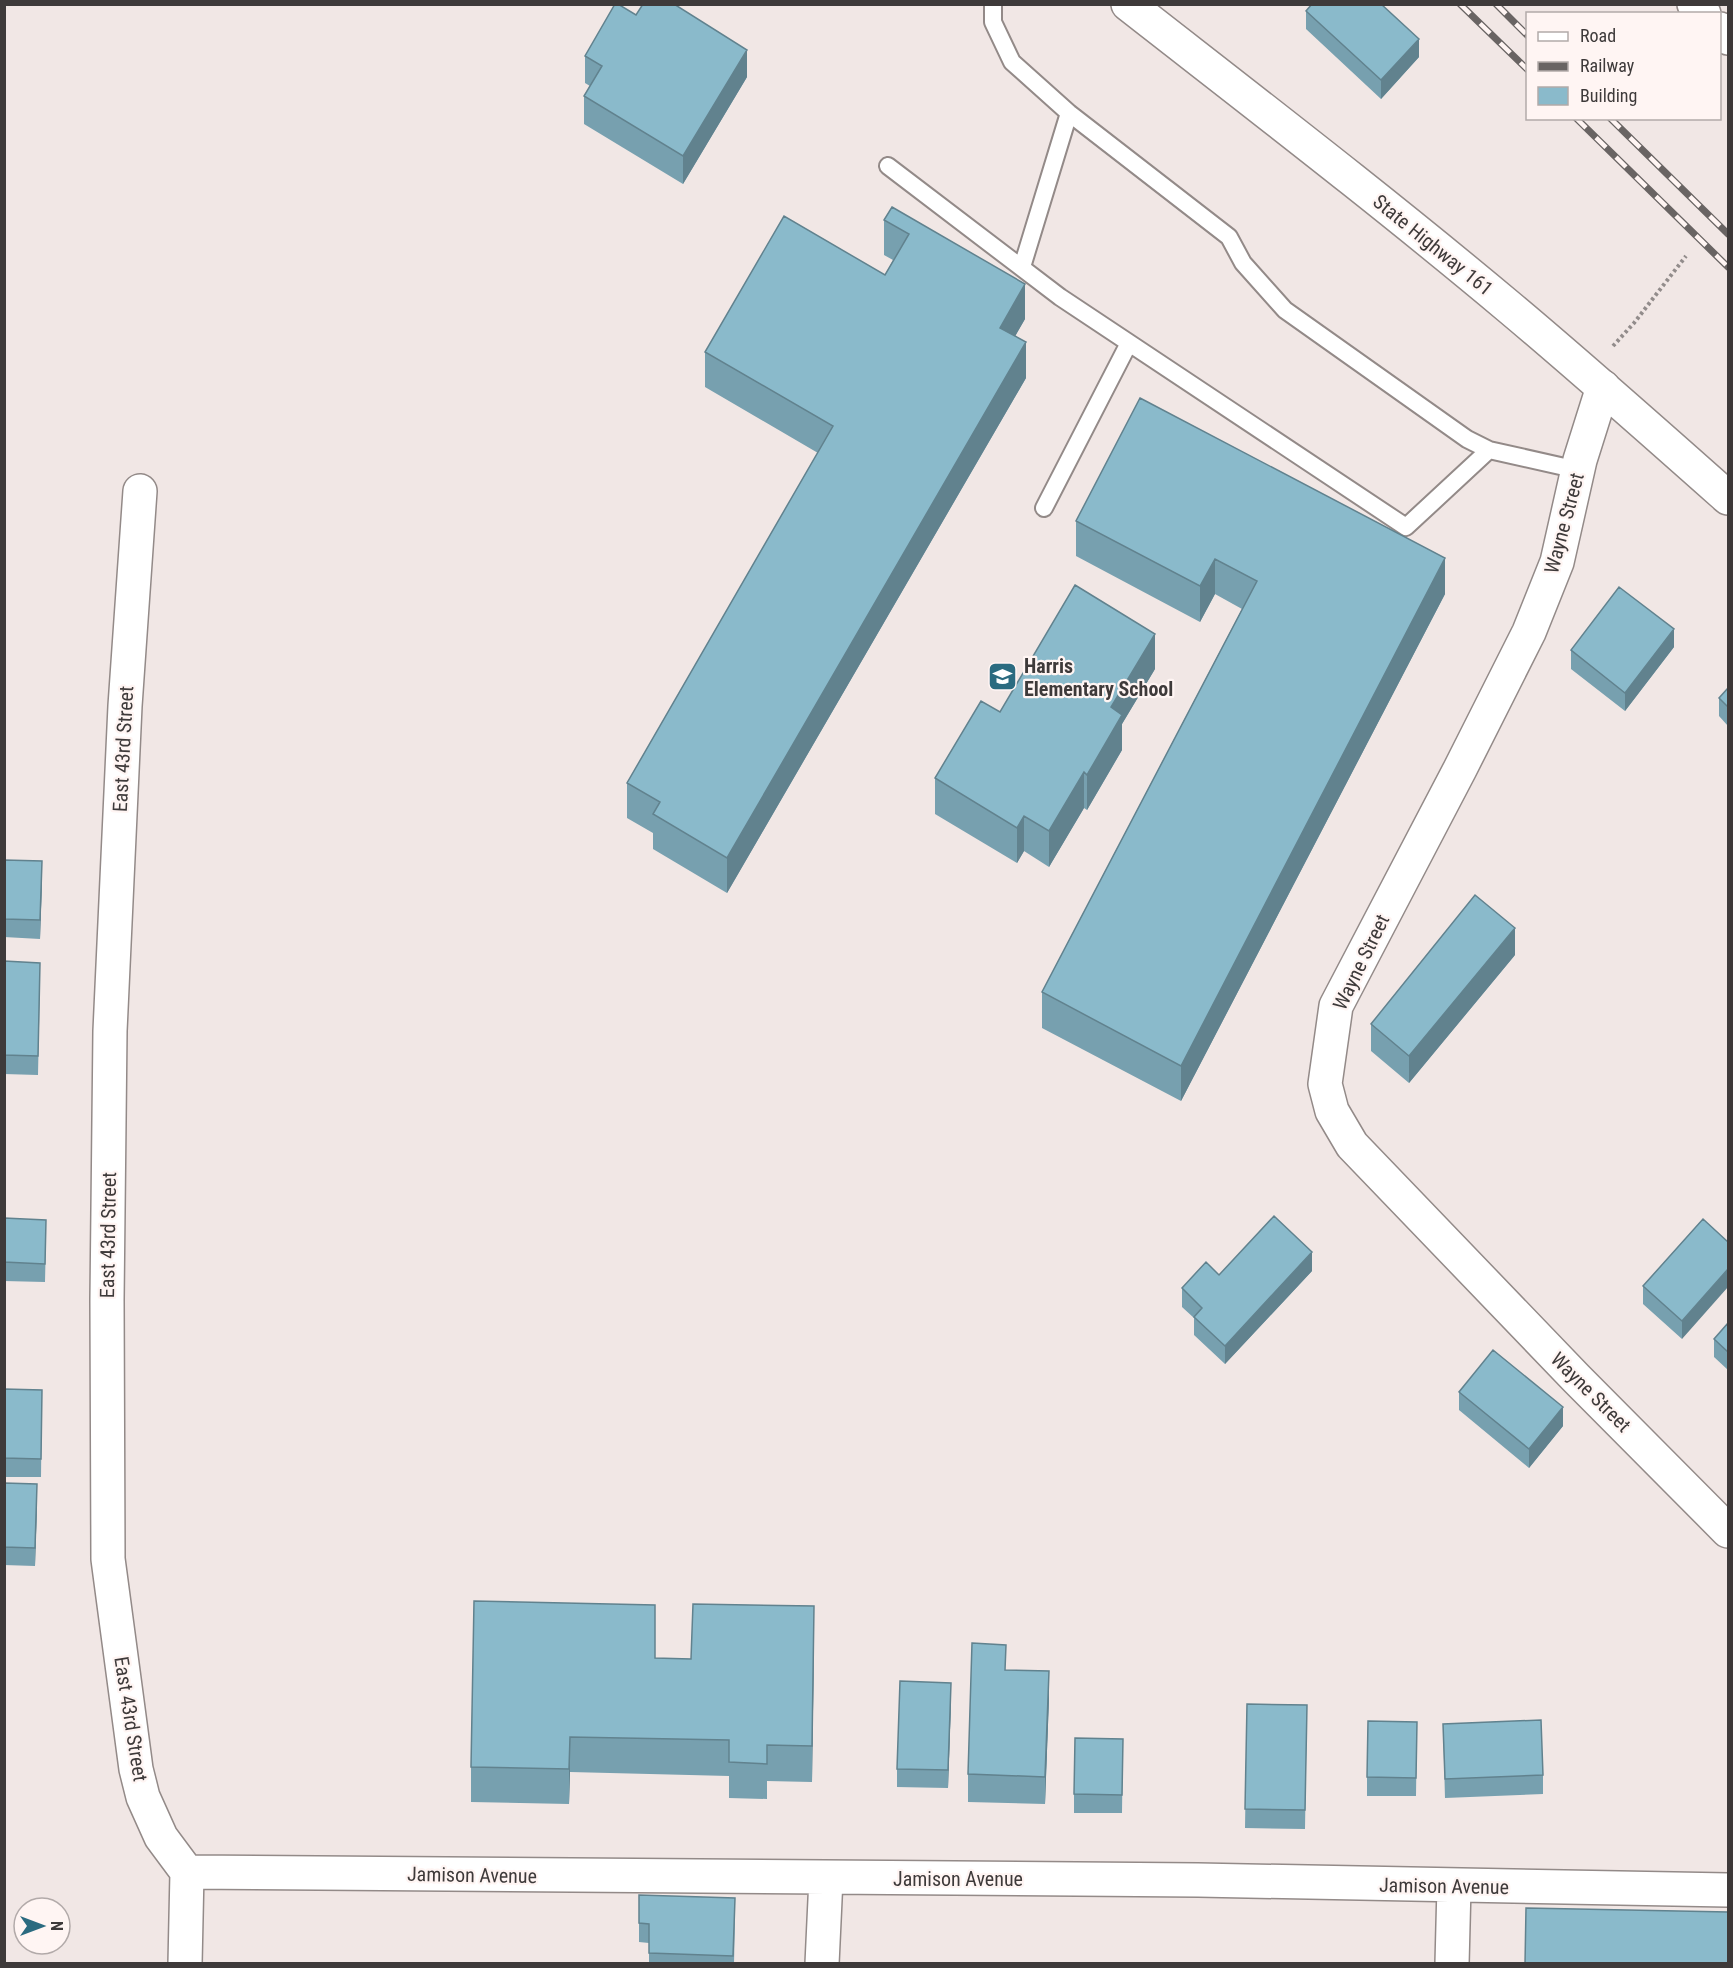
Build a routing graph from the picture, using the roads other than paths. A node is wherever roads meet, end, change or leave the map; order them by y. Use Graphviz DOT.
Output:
graph roads {
  1 [pos="993,4"];
  2 [pos="1128,4"];
  3 [pos="1069,112"];
  4 [pos="888,166"];
  5 [pos="1022,267"];
  6 [pos="1129,343"];
  7 [pos="1596,381"];
  8 [pos="1489,450"];
  9 [pos="1578,470"];
  10 [pos="140,491"];
  11 [pos="1728,498"];
  12 [pos="1044,508"];
  13 [pos="1728,1531"];
  14 [pos="187,1872"];
  15 [pos="826,1878"];
  16 [pos="1454,1886"];
  17 [pos="1728,1890"];
  18 [pos="185,1964"];
  19 [pos="822,1964"];
  20 [pos="1452,1964"];
  1 -- 3 [label="lane"];
  2 -- 7 [label="street, State Highway 161"];
  3 -- 5 [label="lane"];
  3 -- 8 [label="lane"];
  4 -- 5 [label="lane"];
  5 -- 6 [label="lane"];
  6 -- 8 [label="lane"];
  6 -- 12 [label="lane"];
  7 -- 9 [label="street, Wayne Street"];
  7 -- 11 [label="street, State Highway 161"];
  8 -- 9 [label="lane"];
  9 -- 13 [label="street, Wayne Street"];
  10 -- 14 [label="street, East 43rd Street"];
  14 -- 15 [label="street, Jamison Avenue"];
  14 -- 18 [label="street"];
  15 -- 16 [label="street, Jamison Avenue"];
  15 -- 19 [label="street"];
  16 -- 17 [label="street, Jamison Avenue"];
  16 -- 20 [label="street"];
}
